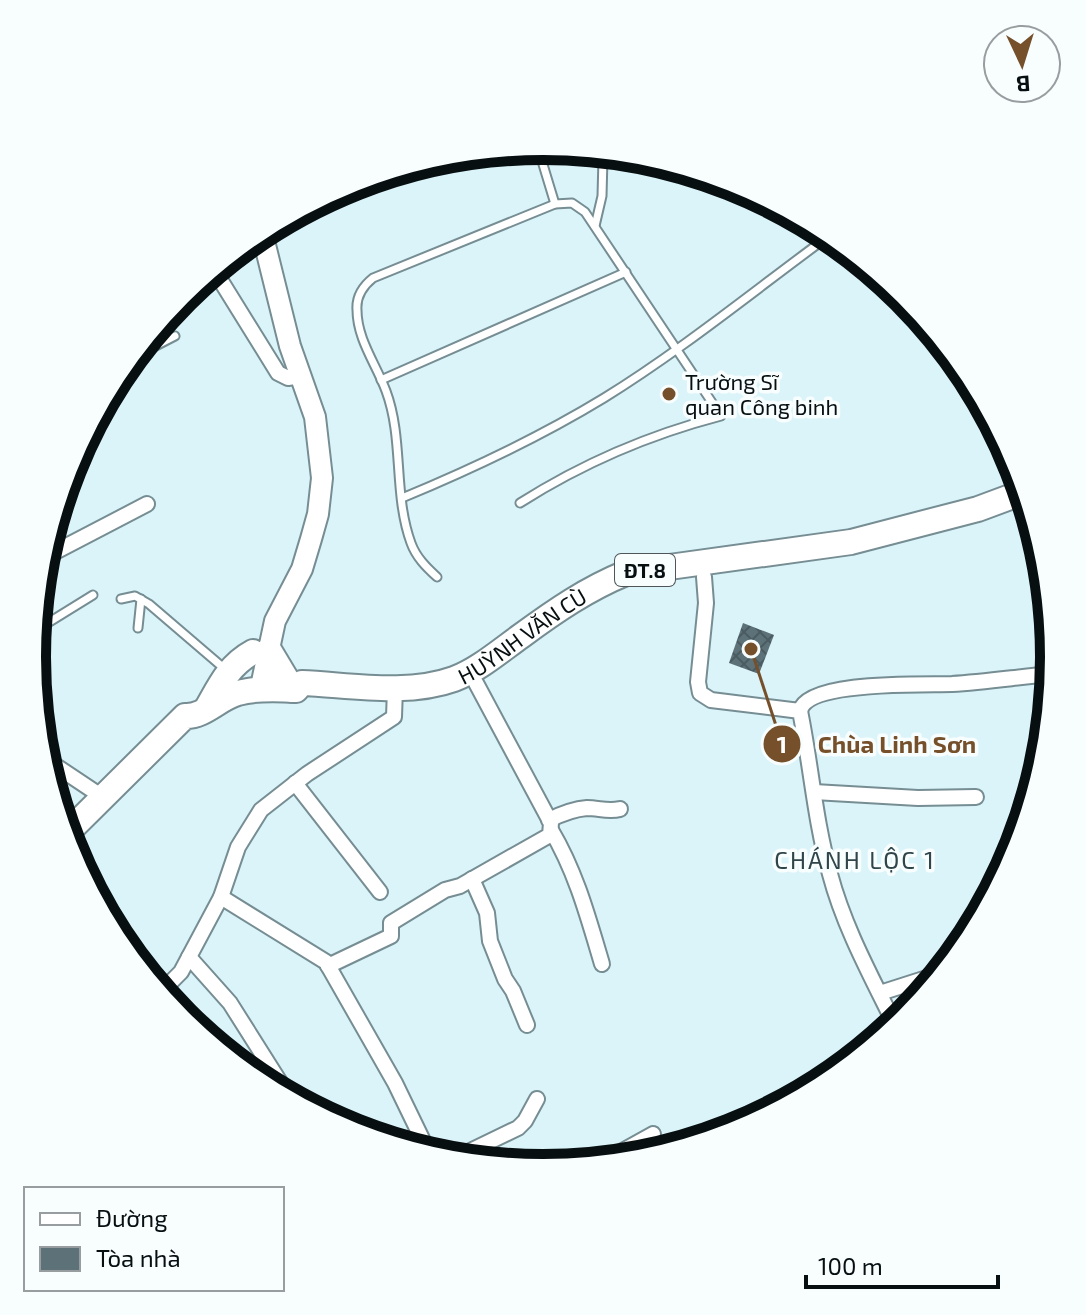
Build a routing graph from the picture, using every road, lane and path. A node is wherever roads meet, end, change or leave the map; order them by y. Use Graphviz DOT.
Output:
graph roads {
  1 [pos="542,160"];
  2 [pos="603,165"];
  3 [pos="555,204"];
  4 [pos="595,226"];
  5 [pos="818,244"];
  6 [pos="265,245"];
  7 [pos="626,272"];
  8 [pos="220,280"];
  9 [pos="175,336"];
  10 [pos="157,345"];
  11 [pos="677,348"];
  12 [pos="301,376"];
  13 [pos="381,380"];
  14 [pos="1013,496"];
  15 [pos="402,498"];
  16 [pos="520,503"];
  17 [pos="147,504"];
  18 [pos="1017,509"];
  19 [pos="58,550"];
  20 [pos="437,577"];
  21 [pos="704,577"];
  22 [pos="93,595"];
  23 [pos="121,599"];
  24 [pos="141,599"];
  25 [pos="47,623"];
  26 [pos="138,628"];
  27 [pos="261,651"];
  28 [pos="1039,675"];
  29 [pos="476,683"];
  30 [pos="243,685"];
  31 [pos="295,690"];
  32 [pos="395,694"];
  33 [pos="800,711"];
  34 [pos="201,713"];
  35 [pos="59,768"];
  36 [pos="295,783"];
  37 [pos="814,792"];
  38 [pos="976,797"];
  39 [pos="104,798"];
  40 [pos="620,809"];
  41 [pos="550,825"];
  42 [pos="80,828"];
  43 [pos="472,879"];
  44 [pos="380,892"];
  45 [pos="221,897"];
  46 [pos="189,957"];
  47 [pos="602,964"];
  48 [pos="328,966"];
  49 [pos="921,980"];
  50 [pos="169,984"];
  51 [pos="880,993"];
  52 [pos="890,1013"];
  53 [pos="527,1025"];
  54 [pos="277,1077"];
  55 [pos="537,1099"];
  56 [pos="653,1134"];
  57 [pos="423,1140"];
  58 [pos="631,1146"];
  59 [pos="474,1149"];
  1 -- 3 [label="lane"];
  2 -- 4 [label="lane"];
  3 -- 4 [label="lane"];
  3 -- 13 [label="lane"];
  4 -- 7 [label="lane"];
  5 -- 11 [label="lane"];
  6 -- 12 [label="street"];
  7 -- 11 [label="lane"];
  7 -- 13 [label="lane"];
  8 -- 12 [label="street"];
  9 -- 10 [label="lane"];
  11 -- 15 [label="lane"];
  11 -- 16 [label="lane"];
  12 -- 27 [label="street"];
  13 -- 15 [label="lane"];
  14 -- 32 [label="main road, HUỲNH VĂN CÙ / ĐT.8"];
  15 -- 20 [label="lane"];
  17 -- 19 [label="street"];
  18 -- 21 [label="main road"];
  21 -- 29 [label="main road"];
  21 -- 33 [label="street"];
  22 -- 25 [label="lane"];
  23 -- 24 [label="lane"];
  24 -- 26 [label="lane"];
  24 -- 30 [label="lane"];
  27 -- 30 [label="street"];
  27 -- 30 [label="main road"];
  27 -- 31 [label="main road"];
  28 -- 33 [label="street"];
  29 -- 32 [label="main road"];
  29 -- 41 [label="street"];
  30 -- 31 [label="main road"];
  30 -- 34 [label="main road"];
  31 -- 32 [label="main road"];
  32 -- 36 [label="street"];
  33 -- 37 [label="street"];
  34 -- 39 [label="main road"];
  34 -- 42 [label="main road"];
  35 -- 39 [label="street"];
  36 -- 44 [label="street"];
  36 -- 45 [label="street"];
  37 -- 38 [label="street"];
  37 -- 51 [label="street"];
  39 -- 42 [label="main road"];
  40 -- 41 [label="street"];
  41 -- 43 [label="street"];
  41 -- 47 [label="street"];
  43 -- 48 [label="street"];
  43 -- 53 [label="street"];
  45 -- 46 [label="street"];
  45 -- 48 [label="street"];
  46 -- 50 [label="street"];
  46 -- 54 [label="street"];
  48 -- 57 [label="street"];
  49 -- 51 [label="street"];
  51 -- 52 [label="street"];
  55 -- 59 [label="street"];
  56 -- 58 [label="street"];
}
